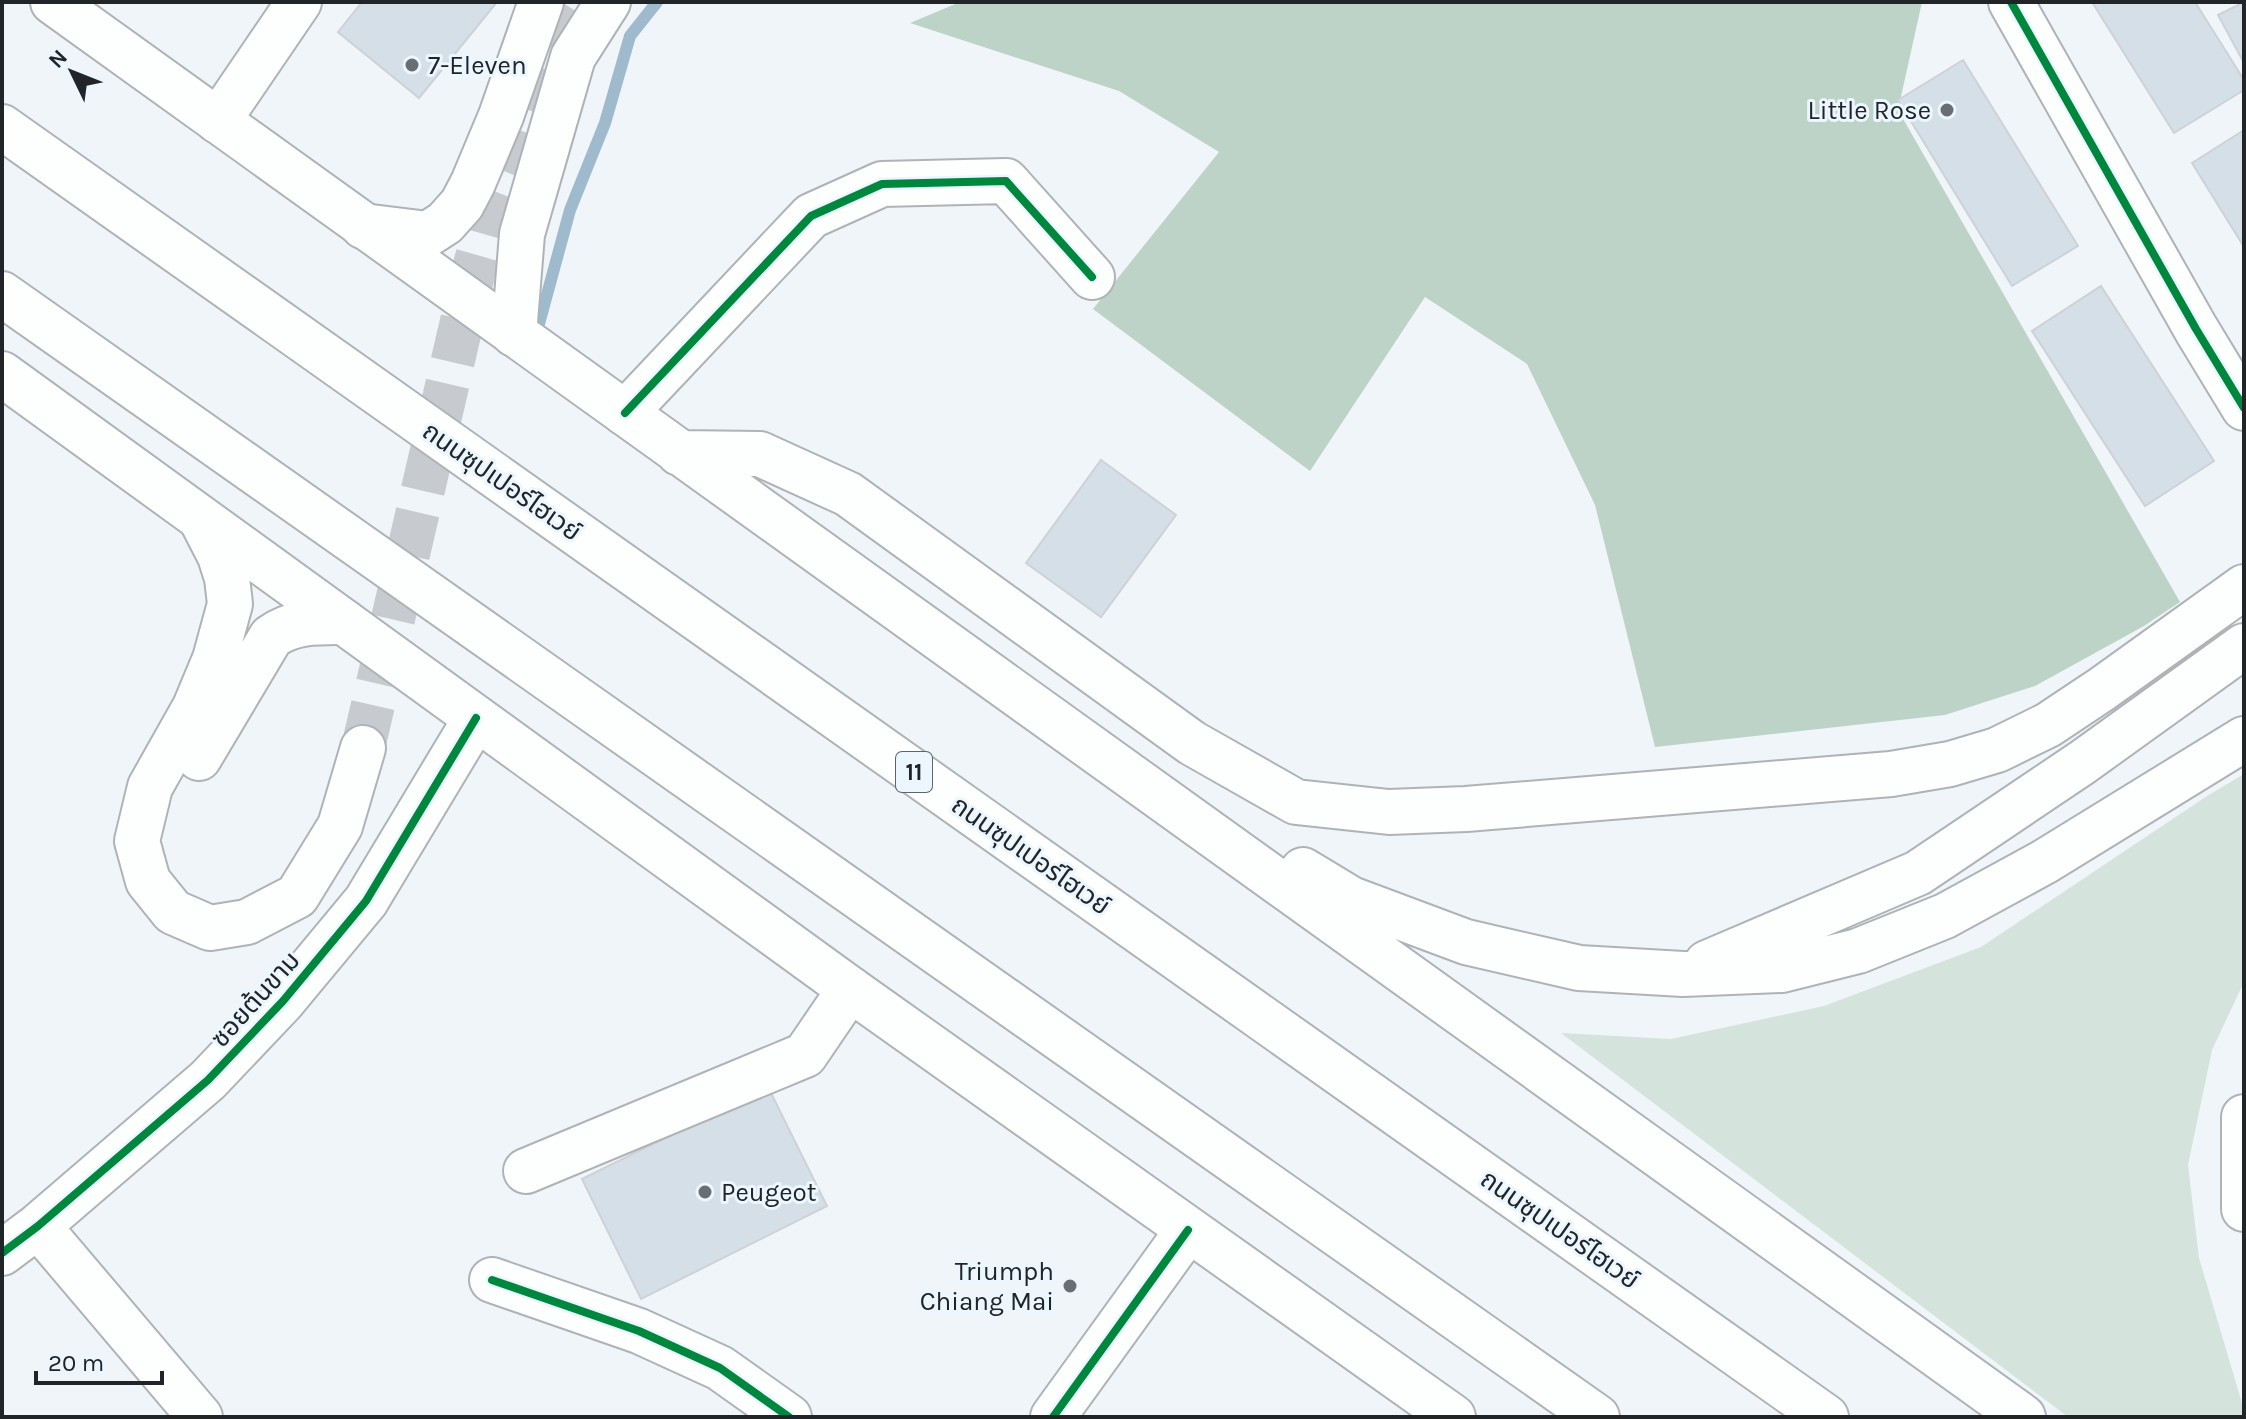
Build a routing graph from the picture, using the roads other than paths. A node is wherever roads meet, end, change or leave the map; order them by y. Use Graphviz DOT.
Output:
graph roads {
  1 [pos="53,2"];
  2 [pos="299,2"];
  3 [pos="541,2"];
  4 [pos="2011,2"];
  5 [pos="592,8"];
  6 [pos="218,121"];
  7 [pos="2,127"];
  8 [pos="363,226"];
  9 [pos="1092,277"];
  10 [pos="2,294"];
  11 [pos="514,334"];
  12 [pos="2,374"];
  13 [pos="2244,408"];
  14 [pos="625,413"];
  15 [pos="679,453"];
  16 [pos="201,519"];
  17 [pos="2244,587"];
  18 [pos="344,622"];
  19 [pos="2244,646"];
  20 [pos="476,718"];
  21 [pos="1056,724"];
  22 [pos="2244,739"];
  23 [pos="1683,974"];
  24 [pos="850,989"];
  25 [pos="2244,1117"];
  26 [pos="526,1171"];
  27 [pos="2244,1209"];
  28 [pos="38,1226"];
  29 [pos="1188,1230"];
  30 [pos="2,1253"];
  31 [pos="492,1280"];
  32 [pos="200,1417"];
  33 [pos="789,1417"];
  34 [pos="1053,1417"];
  35 [pos="1453,1417"];
  36 [pos="1597,1417"];
  37 [pos="1826,1417"];
  38 [pos="2023,1417"];
  1 -- 6 [label="main road"];
  2 -- 6 [label="main road"];
  3 -- 8 [label="main road"];
  4 -- 13 [label="main road"];
  5 -- 11 [label="main road"];
  6 -- 8 [label="main road"];
  7 -- 37 [label="main road, ถนนซุปเปอร์ไฮเวย์ / 11"];
  8 -- 11 [label="main road"];
  9 -- 14 [label="main road"];
  10 -- 36 [label="main road"];
  11 -- 14 [label="main road"];
  12 -- 16 [label="main road"];
  14 -- 15 [label="main road"];
  15 -- 17 [label="main road"];
  15 -- 21 [label="main road"];
  16 -- 18 [label="main road"];
  16 -- 18 [label="main road"];
  18 -- 20 [label="main road"];
  19 -- 23 [label="main road"];
  20 -- 24 [label="main road"];
  20 -- 28 [label="main road, ซอยต้นขาม"];
  21 -- 23 [label="main road"];
  21 -- 38 [label="main road"];
  22 -- 23 [label="main road"];
  24 -- 26 [label="main road"];
  24 -- 29 [label="main road"];
  25 -- 27 [label="main road"];
  28 -- 30 [label="main road, ซอยต้นขาม"];
  28 -- 32 [label="main road"];
  29 -- 34 [label="main road"];
  29 -- 35 [label="main road"];
  31 -- 33 [label="main road"];
}
